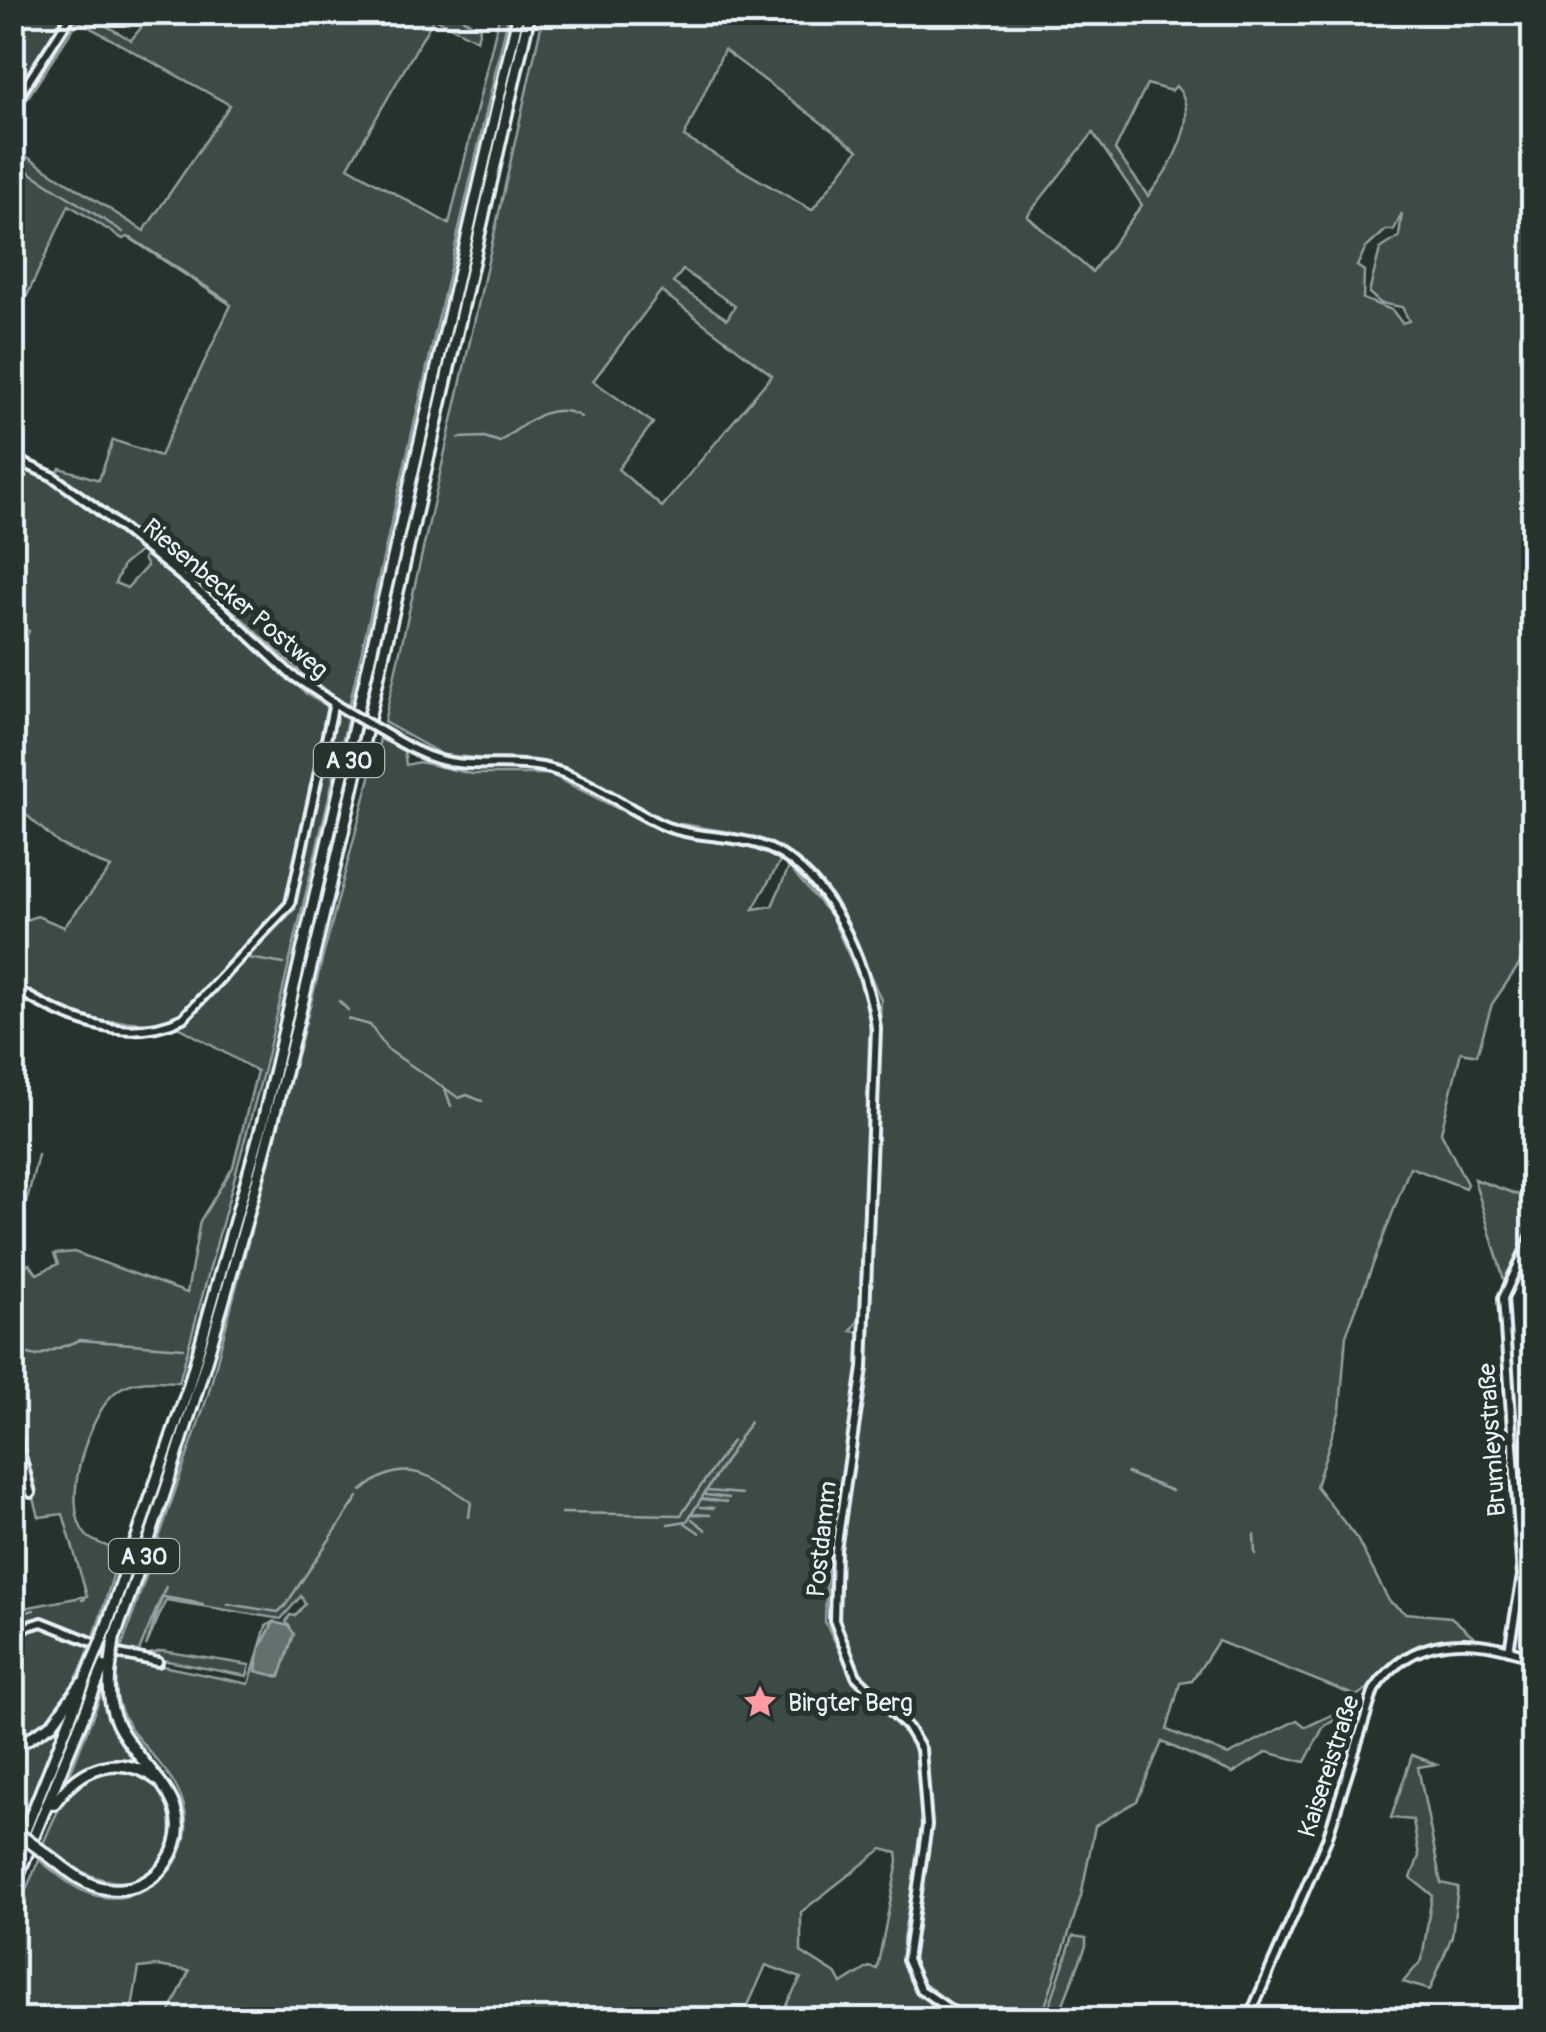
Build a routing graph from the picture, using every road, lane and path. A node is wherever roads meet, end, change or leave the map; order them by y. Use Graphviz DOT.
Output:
graph roads {
  1 [pos="73,12"];
  2 [pos="519,12"];
  3 [pos="530,12"];
  4 [pos="12,107"];
  5 [pos="12,458"];
  6 [pos="336,704"];
  7 [pos="12,988"];
  8 [pos="872,1004"];
  9 [pos="1534,1231"];
  10 [pos="12,1422"];
  11 [pos="31,1493"];
  12 [pos="12,1631"];
  13 [pos="109,1636"];
  14 [pos="92,1642"];
  15 [pos="1509,1650"];
  16 [pos="119,1654"];
  17 [pos="1534,1658"];
  18 [pos="104,1660"];
  19 [pos="158,1662"];
  20 [pos="92,1668"];
  21 [pos="12,1749"];
  22 [pos="168,1791"];
  23 [pos="42,1823"];
  24 [pos="12,1829"];
  25 [pos="12,1864"];
  26 [pos="12,1890"];
  27 [pos="965,2020"];
  28 [pos="1248,2020"];
  1 -- 4 [label="street"];
  2 -- 13 [label="highway, A 30"];
  3 -- 13 [label="highway, A 30"];
  5 -- 6 [label="street, Riesenbecker Postweg"];
  6 -- 7 [label="street"];
  6 -- 8 [label="street, Riesenbecker Postweg, bridge"];
  8 -- 27 [label="street, Postdamm"];
  9 -- 15 [label="street, Brumleystraße"];
  10 -- 11 [label="street"];
  12 -- 14 [label="street"];
  13 -- 18 [label="highway, A 30, bridge"];
  15 -- 17 [label="street, Kaisereistraße"];
  15 -- 28 [label="street, Kaisereistraße"];
  16 -- 19 [label="street"];
  18 -- 20 [label="highway, A 30"];
  18 -- 22 [label="highway"];
  18 -- 23 [label="highway, A 30"];
  20 -- 21 [label="highway"];
  20 -- 25 [label="highway, A 30"];
  22 -- 23 [label="highway"];
  22 -- 24 [label="highway, bridge"];
  23 -- 26 [label="highway, A 30"];
}
